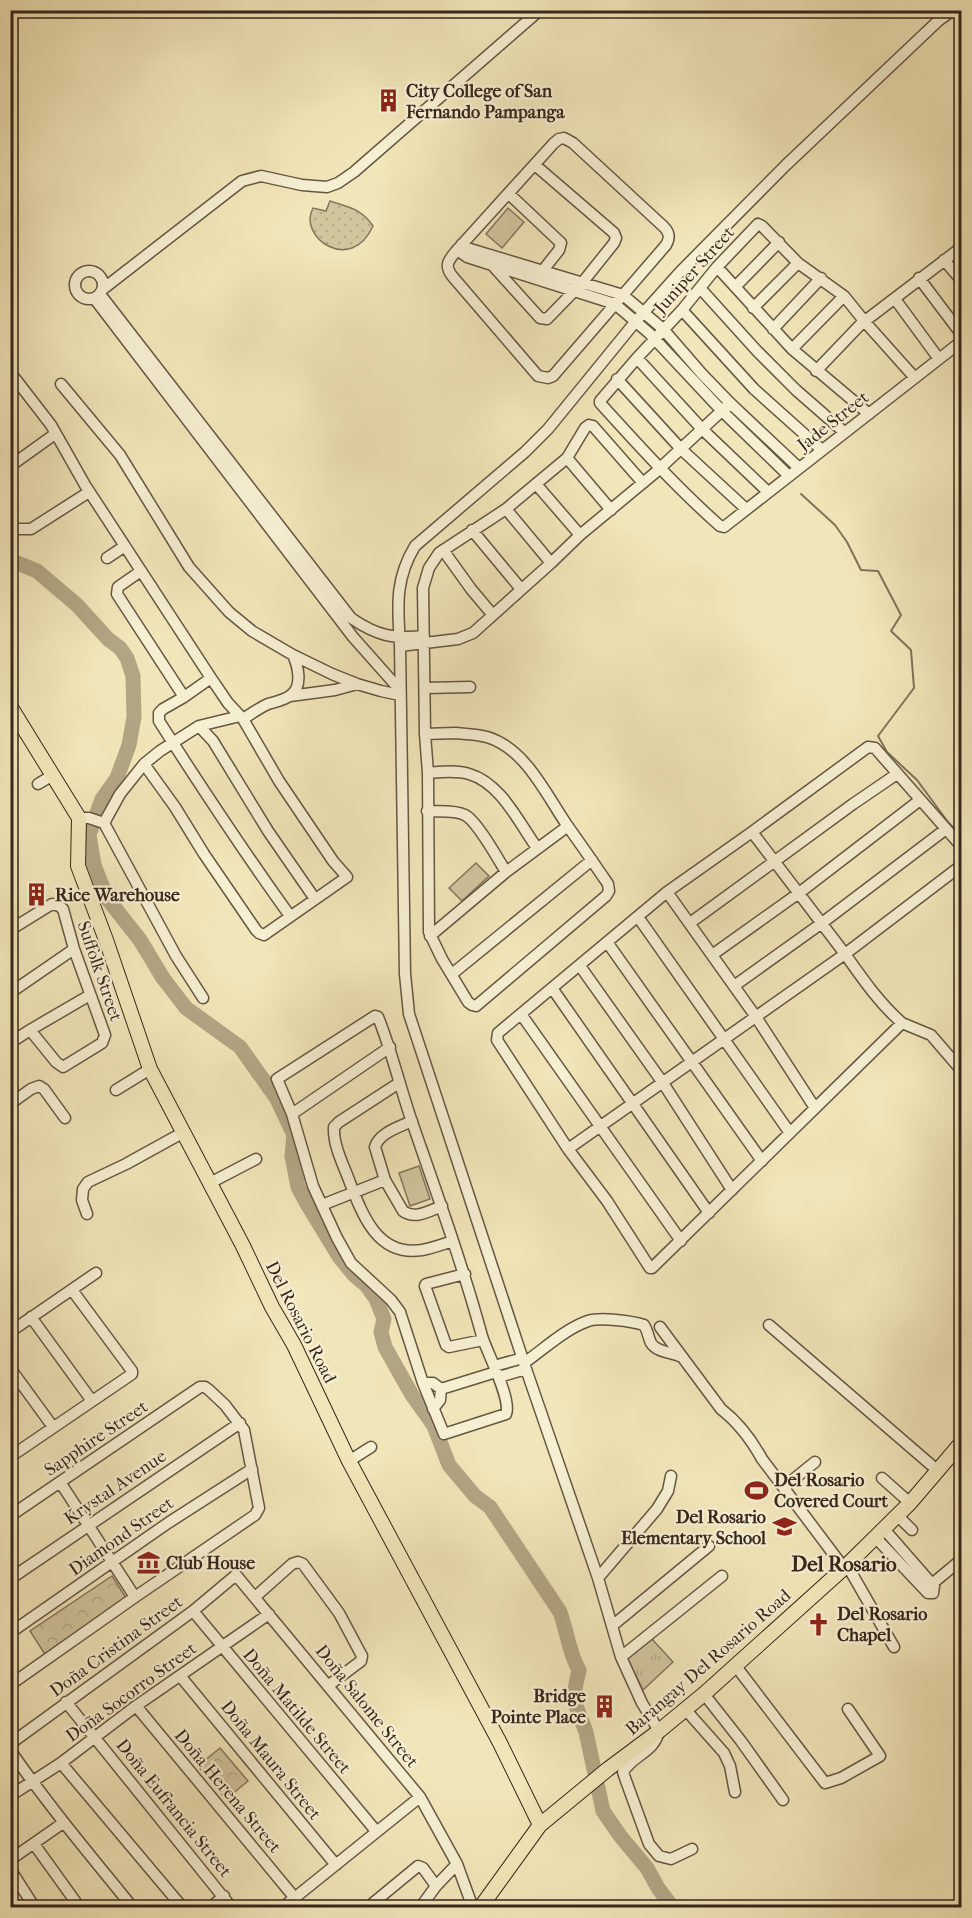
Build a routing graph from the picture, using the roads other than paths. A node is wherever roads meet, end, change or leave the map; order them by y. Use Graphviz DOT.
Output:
graph roads {
  1 [pos="540,10"];
  2 [pos="953,10"];
  3 [pos="535,165"];
  4 [pos="509,194"];
  5 [pos="778,242"];
  6 [pos="460,247"];
  7 [pos="962,247"];
  8 [pos="944,260"];
  9 [pos="798,263"];
  10 [pos="493,266"];
  11 [pos="717,267"];
  12 [pos="520,274"];
  13 [pos="539,274"];
  14 [pos="820,278"];
  15 [pos="919,278"];
  16 [pos="962,281"];
  17 [pos="582,283"];
  18 [pos="735,287"];
  19 [pos="700,288"];
  20 [pos="514,289"];
  21 [pos="573,290"];
  22 [pos="99,294"];
  23 [pos="623,295"];
  24 [pos="844,296"];
  25 [pos="895,299"];
  26 [pos="615,304"];
  27 [pos="753,308"];
  28 [pos="682,310"];
  29 [pos="644,312"];
  30 [pos="636,321"];
  31 [pos="865,322"];
  32 [pos="663,329"];
  33 [pos="773,329"];
  34 [pos="962,335"];
  35 [pos="654,338"];
  36 [pos="962,341"];
  37 [pos="792,349"];
  38 [pos="636,357"];
  39 [pos="939,359"];
  40 [pos="816,371"];
  41 [pos="10,372"];
  42 [pos="915,378"];
  43 [pos="617,380"];
  44 [pos="61,384"];
  45 [pos="726,407"];
  46 [pos="869,414"];
  47 [pos="702,429"];
  48 [pos="844,432"];
  49 [pos="55,434"];
  50 [pos="681,449"];
  51 [pos="822,450"];
  52 [pos="567,458"];
  53 [pos="16,462"];
  54 [pos="800,468"];
  55 [pos="658,470"];
  56 [pos="789,476"];
  57 [pos="643,483"];
  58 [pos="536,484"];
  59 [pos="89,492"];
  60 [pos="768,492"];
  61 [pos="506,508"];
  62 [pos="611,510"];
  63 [pos="746,510"];
  64 [pos="18,529"];
  65 [pos="472,530"];
  66 [pos="580,535"];
  67 [pos="125,546"];
  68 [pos="443,550"];
  69 [pos="107,558"];
  70 [pos="551,563"];
  71 [pos="141,571"];
  72 [pos="521,590"];
  73 [pos="492,614"];
  74 [pos="424,640"];
  75 [pos="400,642"];
  76 [pos="293,655"];
  77 [pos="211,678"];
  78 [pos="357,684"];
  79 [pos="470,687"];
  80 [pos="425,688"];
  81 [pos="400,692"];
  82 [pos="290,696"];
  83 [pos="184,697"];
  84 [pos="10,706"];
  85 [pos="242,718"];
  86 [pos="199,726"];
  87 [pos="425,734"];
  88 [pos="173,743"];
  89 [pos="144,764"];
  90 [pos="428,773"];
  91 [pos="897,774"];
  92 [pos="53,775"];
  93 [pos="39,784"];
  94 [pos="920,800"];
  95 [pos="427,811"];
  96 [pos="84,818"];
  97 [pos="103,823"];
  98 [pos="568,826"];
  99 [pos="946,829"];
  100 [pos="752,832"];
  101 [pos="962,847"];
  102 [pos="537,848"];
  103 [pos="592,860"];
  104 [pos="775,862"];
  105 [pos="962,865"];
  106 [pos="506,872"];
  107 [pos="667,892"];
  108 [pos="799,893"];
  109 [pos="315,899"];
  110 [pos="290,916"];
  111 [pos="638,917"];
  112 [pos="690,923"];
  113 [pos="822,923"];
  114 [pos="12,925"];
  115 [pos="430,936"];
  116 [pos="608,942"];
  117 [pos="74,949"];
  118 [pos="845,954"];
  119 [pos="712,955"];
  120 [pos="580,966"];
  121 [pos="452,974"];
  122 [pos="734,986"];
  123 [pos="552,988"];
  124 [pos="10,993"];
  125 [pos="90,995"];
  126 [pos="202,998"];
  127 [pos="521,1014"];
  128 [pos="756,1017"];
  129 [pos="902,1023"];
  130 [pos="30,1030"];
  131 [pos="725,1039"];
  132 [pos="10,1043"];
  133 [pos="390,1047"];
  134 [pos="693,1062"];
  135 [pos="150,1069"];
  136 [pos="962,1071"];
  137 [pos="399,1083"];
  138 [pos="663,1083"];
  139 [pos="116,1090"];
  140 [pos="10,1104"];
  141 [pos="632,1104"];
  142 [pos="815,1108"];
  143 [pos="292,1114"];
  144 [pos="65,1118"];
  145 [pos="412,1121"];
  146 [pos="601,1126"];
  147 [pos="184,1132"];
  148 [pos="790,1133"];
  149 [pos="568,1149"];
  150 [pos="256,1159"];
  151 [pos="762,1161"];
  152 [pos="385,1180"];
  153 [pos="210,1183"];
  154 [pos="732,1190"];
  155 [pos="353,1191"];
  156 [pos="322,1205"];
  157 [pos="442,1206"];
  158 [pos="709,1213"];
  159 [pos="87,1214"];
  160 [pos="453,1241"];
  161 [pos="681,1241"];
  162 [pos="96,1273"];
  163 [pos="465,1274"];
  164 [pos="72,1290"];
  165 [pos="32,1317"];
  166 [pos="769,1325"];
  167 [pos="660,1327"];
  168 [pos="10,1332"];
  169 [pos="483,1340"];
  170 [pos="683,1357"];
  171 [pos="524,1363"];
  172 [pos="10,1368"];
  173 [pos="496,1372"];
  174 [pos="423,1383"];
  175 [pos="441,1389"];
  176 [pos="92,1401"];
  177 [pos="433,1409"];
  178 [pos="240,1423"];
  179 [pos="53,1427"];
  180 [pos="962,1443"];
  181 [pos="371,1447"];
  182 [pos="12,1453"];
  183 [pos="349,1461"];
  184 [pos="815,1462"];
  185 [pos="252,1469"];
  186 [pos="937,1470"];
  187 [pos="671,1476"];
  188 [pos="882,1478"];
  189 [pos="60,1482"];
  190 [pos="784,1487"];
  191 [pos="909,1503"];
  192 [pos="897,1515"];
  193 [pos="10,1516"];
  194 [pos="87,1525"];
  195 [pos="912,1530"];
  196 [pos="879,1533"];
  197 [pos="708,1546"];
  198 [pos="962,1558"];
  199 [pos="113,1562"];
  200 [pos="845,1566"];
  201 [pos="239,1576"];
  202 [pos="722,1576"];
  203 [pos="598,1578"];
  204 [pos="10,1579"];
  205 [pos="933,1588"];
  206 [pos="135,1596"];
  207 [pos="255,1597"];
  208 [pos="940,1603"];
  209 [pos="193,1611"];
  210 [pos="269,1614"];
  211 [pos="612,1626"];
  212 [pos="10,1633"];
  213 [pos="223,1647"];
  214 [pos="894,1647"];
  215 [pos="621,1657"];
  216 [pos="735,1665"];
  217 [pos="181,1677"];
  218 [pos="10,1685"];
  219 [pos="329,1685"];
  220 [pos="704,1694"];
  221 [pos="66,1702"];
  222 [pos="136,1706"];
  223 [pos="848,1708"];
  224 [pos="685,1709"];
  225 [pos="659,1731"];
  226 [pos="96,1737"];
  227 [pos="10,1744"];
  228 [pos="10,1750"];
  229 [pos="61,1763"];
  230 [pos="33,1783"];
  231 [pos="735,1792"];
  232 [pos="10,1796"];
  233 [pos="420,1797"];
  234 [pos="783,1800"];
  235 [pos="63,1823"];
  236 [pos="540,1825"];
  237 [pos="376,1831"];
  238 [pos="34,1844"];
  239 [pos="692,1849"];
  240 [pos="10,1860"];
  241 [pos="457,1864"];
  242 [pos="336,1865"];
  243 [pos="10,1869"];
  244 [pos="436,1886"];
  245 [pos="224,1896"];
  246 [pos="294,1897"];
  247 [pos="35,1908"];
  248 [pos="80,1908"];
  249 [pos="133,1908"];
  250 [pos="183,1908"];
  251 [pos="210,1908"];
  252 [pos="232,1908"];
  253 [pos="282,1908"];
  254 [pos="366,1908"];
  255 [pos="420,1908"];
  256 [pos="474,1908"];
  257 [pos="480,1908"];
  1 -- 22 [label="street"];
  2 -- 29 [label="street"];
  3 -- 4 [label="street"];
  3 -- 17 [label="street"];
  3 -- 23 [label="street"];
  4 -- 6 [label="street"];
  4 -- 13 [label="street"];
  5 -- 9 [label="street"];
  5 -- 11 [label="street, Juniper Street"];
  5 -- 18 [label="street"];
  6 -- 10 [label="street"];
  6 -- 13 [label="street"];
  6 -- 26 [label="street"];
  7 -- 8 [label="street"];
  8 -- 15 [label="street"];
  8 -- 16 [label="street"];
  9 -- 14 [label="street"];
  9 -- 27 [label="street"];
  10 -- 12 [label="street"];
  10 -- 20 [label="street"];
  11 -- 18 [label="street"];
  11 -- 19 [label="street, Juniper Street"];
  12 -- 13 [label="street"];
  12 -- 20 [label="street"];
  13 -- 17 [label="street"];
  13 -- 21 [label="street"];
  14 -- 24 [label="street"];
  14 -- 33 [label="street"];
  15 -- 25 [label="street"];
  15 -- 34 [label="street"];
  17 -- 21 [label="street"];
  17 -- 23 [label="street"];
  18 -- 27 [label="street"];
  19 -- 28 [label="street, Juniper Street"];
  19 -- 48 [label="street"];
  20 -- 21 [label="street"];
  21 -- 26 [label="street"];
  22 -- 75 [label="street"];
  22 -- 81 [label="street"];
  23 -- 26 [label="street"];
  23 -- 29 [label="street"];
  24 -- 31 [label="street"];
  24 -- 37 [label="street"];
  25 -- 31 [label="street"];
  25 -- 39 [label="street"];
  26 -- 30 [label="street"];
  27 -- 33 [label="street"];
  28 -- 32 [label="street, Juniper Street"];
  28 -- 51 [label="street"];
  29 -- 30 [label="street"];
  29 -- 32 [label="street"];
  30 -- 35 [label="street"];
  30 -- 75 [label="street"];
  31 -- 40 [label="street"];
  31 -- 42 [label="street"];
  32 -- 35 [label="street, Juniper Street"];
  32 -- 45 [label="street"];
  33 -- 37 [label="street"];
  35 -- 38 [label="street, Juniper Street"];
  35 -- 45 [label="street"];
  36 -- 39 [label="street, Jade Street"];
  37 -- 40 [label="street"];
  38 -- 43 [label="street, Juniper Street"];
  38 -- 47 [label="street"];
  39 -- 42 [label="street, Jade Street"];
  40 -- 46 [label="street"];
  41 -- 49 [label="street"];
  42 -- 46 [label="street, Jade Street"];
  43 -- 50 [label="street"];
  43 -- 55 [label="street, Juniper Street"];
  44 -- 76 [label="street"];
  45 -- 47 [label="street"];
  45 -- 54 [label="street"];
  45 -- 56 [label="street"];
  46 -- 48 [label="street, Jade Street"];
  47 -- 50 [label="street"];
  47 -- 60 [label="street"];
  48 -- 51 [label="street, Jade Street"];
  49 -- 53 [label="street"];
  49 -- 59 [label="street"];
  50 -- 55 [label="street"];
  50 -- 63 [label="street"];
  51 -- 54 [label="street, Jade Street"];
  52 -- 57 [label="street"];
  52 -- 58 [label="street"];
  52 -- 62 [label="street"];
  54 -- 56 [label="street, Jade Street"];
  55 -- 57 [label="street"];
  55 -- 63 [label="street, Jade Street"];
  56 -- 60 [label="street, Jade Street"];
  57 -- 62 [label="street"];
  58 -- 61 [label="street"];
  58 -- 66 [label="street"];
  59 -- 64 [label="street"];
  59 -- 67 [label="street"];
  60 -- 63 [label="street, Jade Street"];
  61 -- 65 [label="street"];
  61 -- 70 [label="street"];
  62 -- 66 [label="street"];
  65 -- 68 [label="street"];
  65 -- 72 [label="street"];
  66 -- 70 [label="street"];
  67 -- 69 [label="street"];
  67 -- 71 [label="street"];
  68 -- 73 [label="street"];
  68 -- 74 [label="street"];
  70 -- 72 [label="street"];
  71 -- 77 [label="street"];
  71 -- 83 [label="street"];
  72 -- 73 [label="street"];
  73 -- 74 [label="street"];
  74 -- 75 [label="street"];
  74 -- 80 [label="street"];
  75 -- 81 [label="street"];
  76 -- 78 [label="street"];
  76 -- 82 [label="street"];
  77 -- 83 [label="street"];
  77 -- 85 [label="street"];
  78 -- 81 [label="street"];
  78 -- 82 [label="street"];
  79 -- 80 [label="street"];
  80 -- 87 [label="street"];
  81 -- 171 [label="street"];
  82 -- 85 [label="street"];
  83 -- 88 [label="street"];
  84 -- 92 [label="main road"];
  85 -- 86 [label="street"];
  85 -- 109 [label="street"];
  86 -- 88 [label="street"];
  86 -- 109 [label="street"];
  87 -- 90 [label="street"];
  87 -- 98 [label="street"];
  88 -- 89 [label="street"];
  88 -- 110 [label="street"];
  89 -- 97 [label="street"];
  89 -- 110 [label="street"];
  90 -- 95 [label="street"];
  90 -- 102 [label="street"];
  91 -- 94 [label="street"];
  91 -- 100 [label="street"];
  91 -- 104 [label="street"];
  92 -- 93 [label="street"];
  92 -- 96 [label="main road"];
  94 -- 99 [label="street"];
  94 -- 108 [label="street"];
  95 -- 106 [label="street"];
  95 -- 115 [label="street"];
  96 -- 97 [label="street"];
  96 -- 135 [label="main road, Del Rosario Road"];
  97 -- 126 [label="street"];
  98 -- 102 [label="street"];
  98 -- 103 [label="street"];
  99 -- 101 [label="street"];
  99 -- 113 [label="street"];
  100 -- 104 [label="street"];
  100 -- 107 [label="street"];
  102 -- 106 [label="street"];
  103 -- 121 [label="street"];
  103 -- 121 [label="street"];
  104 -- 108 [label="street"];
  104 -- 112 [label="street"];
  105 -- 118 [label="street"];
  106 -- 115 [label="street"];
  107 -- 111 [label="street"];
  107 -- 112 [label="street"];
  108 -- 113 [label="street"];
  108 -- 119 [label="street"];
  109 -- 110 [label="street"];
  111 -- 116 [label="street"];
  111 -- 131 [label="street"];
  112 -- 119 [label="street"];
  113 -- 118 [label="street"];
  113 -- 122 [label="street"];
  114 -- 117 [label="street, Suffolk Street"];
  115 -- 121 [label="street"];
  116 -- 120 [label="street"];
  116 -- 134 [label="street"];
  117 -- 124 [label="street"];
  117 -- 125 [label="street, Suffolk Street"];
  118 -- 128 [label="street"];
  118 -- 129 [label="street"];
  119 -- 122 [label="street"];
  120 -- 123 [label="street"];
  120 -- 138 [label="street"];
  122 -- 128 [label="street"];
  123 -- 127 [label="street"];
  123 -- 141 [label="street"];
  125 -- 130 [label="street"];
  125 -- 130 [label="street, Suffolk Street"];
  127 -- 146 [label="street"];
  127 -- 149 [label="street"];
  128 -- 131 [label="street"];
  128 -- 142 [label="street"];
  129 -- 136 [label="street"];
  129 -- 142 [label="street"];
  130 -- 132 [label="street"];
  131 -- 134 [label="street"];
  131 -- 148 [label="street"];
  133 -- 137 [label="street"];
  133 -- 143 [label="street"];
  133 -- 143 [label="street"];
  134 -- 138 [label="street"];
  134 -- 151 [label="street"];
  135 -- 139 [label="street"];
  135 -- 147 [label="main road, Del Rosario Road"];
  137 -- 145 [label="street"];
  137 -- 155 [label="street"];
  138 -- 141 [label="street"];
  138 -- 154 [label="street"];
  140 -- 144 [label="street"];
  141 -- 146 [label="street"];
  141 -- 158 [label="street"];
  142 -- 148 [label="street"];
  143 -- 156 [label="street"];
  145 -- 152 [label="street"];
  145 -- 157 [label="street"];
  146 -- 149 [label="street"];
  146 -- 161 [label="street"];
  147 -- 153 [label="main road, Del Rosario Road"];
  147 -- 159 [label="street"];
  148 -- 151 [label="street"];
  149 -- 161 [label="street"];
  150 -- 153 [label="street"];
  151 -- 154 [label="street"];
  152 -- 155 [label="street"];
  152 -- 157 [label="street"];
  153 -- 183 [label="main road, Del Rosario Road"];
  154 -- 158 [label="street"];
  155 -- 156 [label="street"];
  155 -- 160 [label="street"];
  156 -- 174 [label="street"];
  157 -- 160 [label="street"];
  158 -- 161 [label="street"];
  160 -- 163 [label="street"];
  162 -- 164 [label="street"];
  163 -- 169 [label="street"];
  163 -- 169 [label="street"];
  164 -- 165 [label="street"];
  164 -- 176 [label="street"];
  165 -- 168 [label="street"];
  165 -- 176 [label="street"];
  166 -- 186 [label="street"];
  167 -- 170 [label="street"];
  169 -- 173 [label="street"];
  170 -- 171 [label="street"];
  170 -- 190 [label="street"];
  171 -- 173 [label="street"];
  171 -- 203 [label="street"];
  172 -- 179 [label="street"];
  173 -- 175 [label="street"];
  173 -- 177 [label="street"];
  174 -- 175 [label="street"];
  174 -- 177 [label="street"];
  175 -- 177 [label="street"];
  176 -- 179 [label="street"];
  178 -- 185 [label="street"];
  178 -- 189 [label="street, Sapphire Street"];
  178 -- 194 [label="street, Krystal Avenue"];
  179 -- 182 [label="street"];
  180 -- 186 [label="main road, Barangay Del Rosario Road"];
  181 -- 183 [label="street"];
  183 -- 236 [label="main road, Del Rosario Road"];
  184 -- 190 [label="street"];
  185 -- 199 [label="street, Diamond Street"];
  185 -- 206 [label="street"];
  186 -- 191 [label="main road, Barangay Del Rosario Road"];
  187 -- 203 [label="street"];
  188 -- 191 [label="street"];
  189 -- 193 [label="street, Sapphire Street"];
  189 -- 194 [label="street"];
  190 -- 200 [label="street"];
  191 -- 192 [label="main road, Barangay Del Rosario Road"];
  192 -- 195 [label="street"];
  192 -- 196 [label="main road, Barangay Del Rosario Road"];
  194 -- 199 [label="street"];
  194 -- 204 [label="street, Krystal Avenue"];
  196 -- 200 [label="main road, Barangay Del Rosario Road"];
  196 -- 205 [label="street"];
  197 -- 211 [label="street"];
  198 -- 205 [label="street"];
  199 -- 206 [label="street"];
  199 -- 212 [label="street, Diamond Street"];
  200 -- 214 [label="street"];
  200 -- 216 [label="main road, Barangay Del Rosario Road"];
  201 -- 207 [label="street, Doña Salome Street"];
  201 -- 209 [label="street, Doña Cristina Street"];
  202 -- 215 [label="street"];
  203 -- 211 [label="street"];
  205 -- 208 [label="street"];
  206 -- 218 [label="street"];
  207 -- 210 [label="street, Doña Salome Street"];
  207 -- 219 [label="street"];
  209 -- 213 [label="street, Doña Matilde Street"];
  209 -- 221 [label="street, Doña Cristina Street"];
  210 -- 213 [label="street, Doña Socorro Street"];
  210 -- 219 [label="street, Doña Salome Street"];
  211 -- 215 [label="street"];
  213 -- 217 [label="street, Doña Socorro Street"];
  213 -- 237 [label="street, Doña Matilde Street"];
  215 -- 225 [label="street"];
  216 -- 220 [label="main road, Barangay Del Rosario Road"];
  216 -- 223 [label="street"];
  217 -- 222 [label="street, Doña Socorro Street"];
  217 -- 242 [label="street, Doña Maura Street"];
  219 -- 233 [label="street, Doña Salome Street"];
  220 -- 224 [label="main road, Barangay Del Rosario Road"];
  220 -- 234 [label="street"];
  221 -- 226 [label="street, Doña Eufrancia Street"];
  221 -- 227 [label="street, Doña Cristina Street"];
  222 -- 226 [label="street, Doña Socorro Street"];
  222 -- 246 [label="street, Doña Herena Street"];
  224 -- 225 [label="main road, Barangay Del Rosario Road"];
  224 -- 231 [label="street"];
  225 -- 236 [label="main road, Barangay Del Rosario Road"];
  225 -- 239 [label="street"];
  226 -- 229 [label="street, Doña Socorro Street"];
  226 -- 245 [label="street, Doña Eufrancia Street"];
  228 -- 230 [label="street"];
  229 -- 230 [label="street, Doña Socorro Street"];
  229 -- 250 [label="street"];
  230 -- 232 [label="street, Doña Socorro Street"];
  230 -- 235 [label="street"];
  233 -- 237 [label="street"];
  233 -- 241 [label="street, Doña Salome Street"];
  235 -- 238 [label="street"];
  235 -- 249 [label="street"];
  236 -- 257 [label="main road, Barangay Del Rosario Road"];
  237 -- 242 [label="street"];
  238 -- 240 [label="street"];
  238 -- 248 [label="street"];
  241 -- 244 [label="street"];
  241 -- 256 [label="street, Doña Salome Street"];
  242 -- 246 [label="street"];
  243 -- 247 [label="street"];
  244 -- 254 [label="street"];
  244 -- 255 [label="street"];
  245 -- 251 [label="street"];
  245 -- 252 [label="street, Doña Eufrancia Street"];
  246 -- 253 [label="street"];
}
